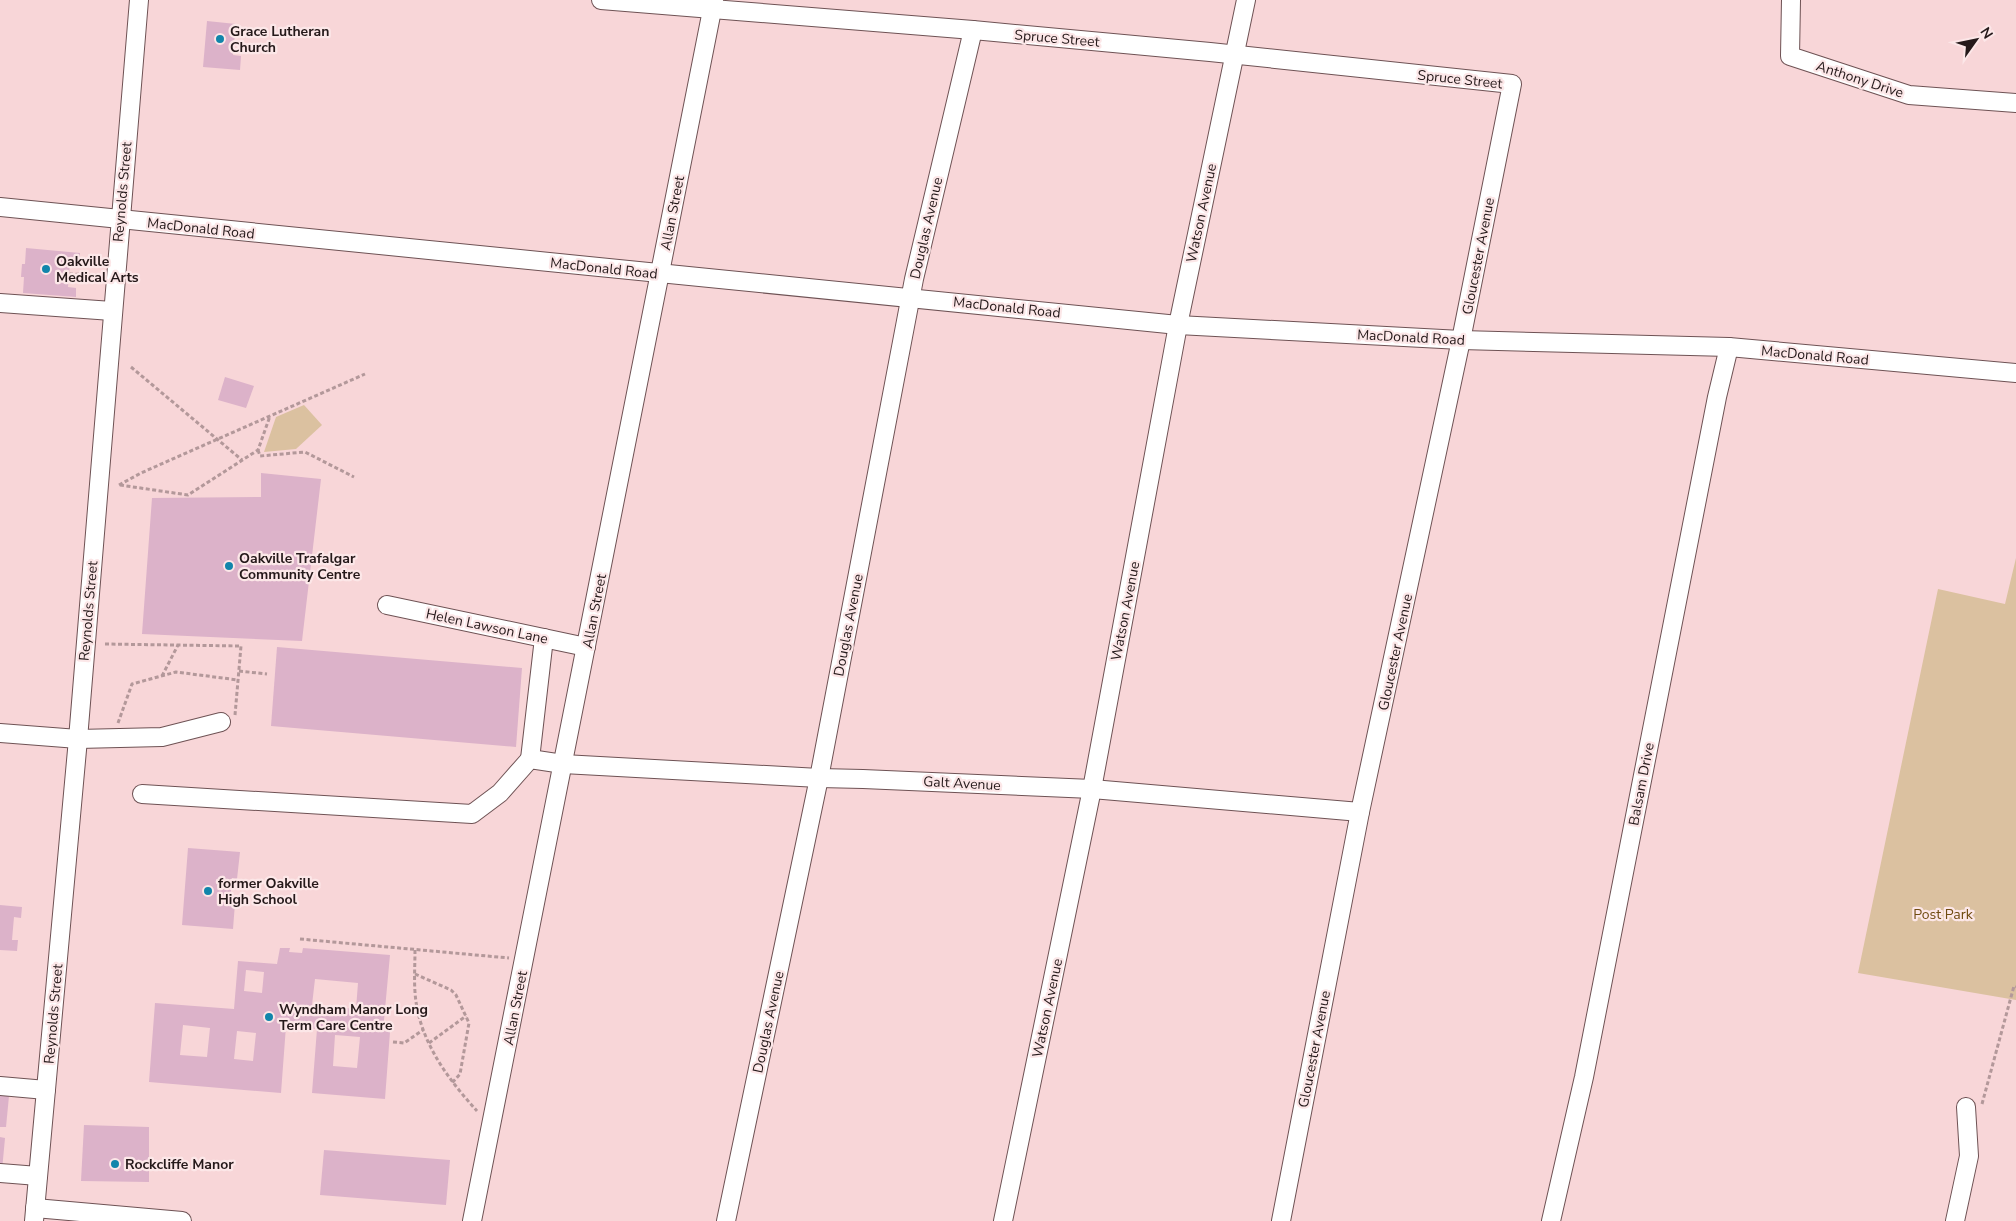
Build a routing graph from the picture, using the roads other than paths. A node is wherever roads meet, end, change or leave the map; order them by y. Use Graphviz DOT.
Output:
graph roads {
  1 [pos="138,0"];
  2 [pos="601,0"];
  3 [pos="1246,0"];
  4 [pos="1791,0"];
  5 [pos="713,5"];
  6 [pos="973,30"];
  7 [pos="1234,55"];
  8 [pos="1512,84"];
  9 [pos="2016,103"];
  10 [pos="0,207"];
  11 [pos="0,212"];
  12 [pos="120,218"];
  13 [pos="660,274"];
  14 [pos="911,297"];
  15 [pos="4,303"];
  16 [pos="112,311"];
  17 [pos="1178,325"];
  18 [pos="1462,340"];
  19 [pos="1729,347"];
  20 [pos="2016,373"];
  21 [pos="387,605"];
  22 [pos="544,638"];
  23 [pos="586,647"];
  24 [pos="228,722"];
  25 [pos="0,733"];
  26 [pos="78,739"];
  27 [pos="530,759"];
  28 [pos="563,764"];
  29 [pos="819,778"];
  30 [pos="1092,789"];
  31 [pos="142,794"];
  32 [pos="1360,812"];
  33 [pos="0,1086"];
  34 [pos="46,1090"];
  35 [pos="1966,1107"];
  36 [pos="0,1173"];
  37 [pos="38,1176"];
  38 [pos="35,1215"];
  39 [pos="182,1221"];
  40 [pos="472,1221"];
  41 [pos="726,1221"];
  42 [pos="1003,1221"];
  43 [pos="1281,1221"];
  44 [pos="1551,1221"];
  45 [pos="1956,1221"];
  1 -- 12 [label="street, Reynolds Street"];
  2 -- 5 [label="street, Spruce Street"];
  3 -- 7 [label="street, Watson Avenue"];
  4 -- 9 [label="street, Anthony Drive"];
  5 -- 6 [label="street, Spruce Street"];
  5 -- 13 [label="street, Allan Street"];
  6 -- 7 [label="street, Spruce Street"];
  6 -- 14 [label="street, Douglas Avenue"];
  7 -- 8 [label="street, Spruce Street"];
  7 -- 17 [label="street, Watson Avenue"];
  8 -- 18 [label="street, Gloucester Avenue"];
  10 -- 11 [label="street"];
  10 -- 12 [label="street, MacDonald Road"];
  12 -- 13 [label="street, MacDonald Road"];
  12 -- 16 [label="street, Reynolds Street"];
  13 -- 14 [label="street, MacDonald Road"];
  13 -- 23 [label="street, Allan Street"];
  14 -- 17 [label="street, MacDonald Road"];
  14 -- 29 [label="street, Douglas Avenue"];
  15 -- 16 [label="street"];
  16 -- 26 [label="street, Reynolds Street"];
  17 -- 18 [label="street, MacDonald Road"];
  17 -- 30 [label="street, Watson Avenue"];
  18 -- 19 [label="street, MacDonald Road"];
  18 -- 32 [label="street, Gloucester Avenue"];
  19 -- 20 [label="street, MacDonald Road"];
  19 -- 44 [label="street, Balsam Drive"];
  21 -- 22 [label="street, Helen Lawson Lane"];
  22 -- 23 [label="street, Helen Lawson Lane"];
  22 -- 27 [label="street"];
  23 -- 28 [label="street, Allan Street"];
  24 -- 26 [label="street"];
  25 -- 26 [label="street"];
  26 -- 34 [label="street, Reynolds Street"];
  27 -- 28 [label="street, Galt Avenue"];
  27 -- 31 [label="street"];
  28 -- 29 [label="street, Galt Avenue"];
  28 -- 40 [label="street, Allan Street"];
  29 -- 30 [label="street, Galt Avenue"];
  29 -- 41 [label="street, Douglas Avenue"];
  30 -- 32 [label="street, Galt Avenue"];
  30 -- 42 [label="street, Watson Avenue"];
  32 -- 43 [label="street, Gloucester Avenue"];
  33 -- 34 [label="street"];
  34 -- 37 [label="street, Reynolds Street"];
  35 -- 45 [label="street"];
  36 -- 37 [label="street"];
  37 -- 38 [label="street, Reynolds Street"];
  38 -- 39 [label="street"];
}
